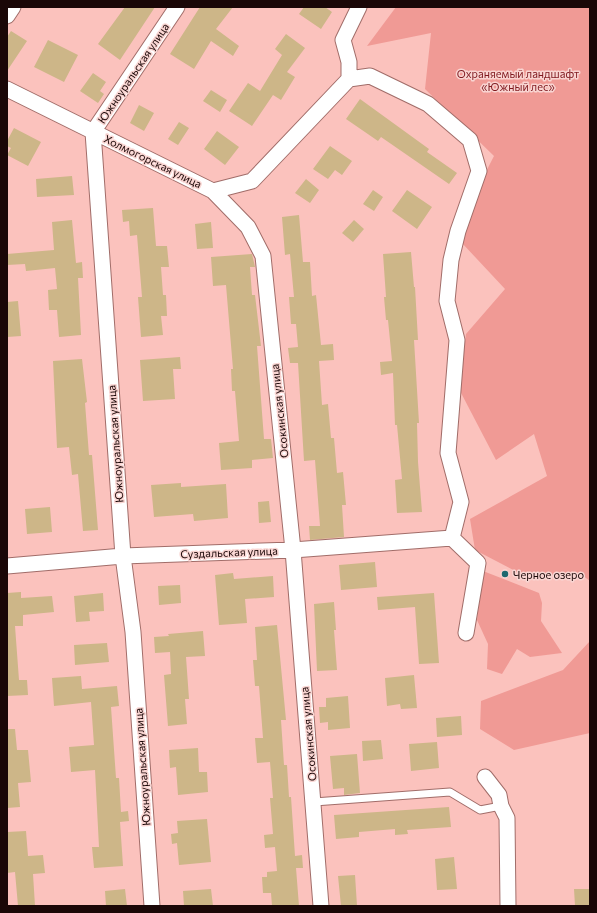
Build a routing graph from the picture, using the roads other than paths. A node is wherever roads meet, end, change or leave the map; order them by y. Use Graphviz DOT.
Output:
graph roads {
  1 [pos="13,7"];
  2 [pos="177,7"];
  3 [pos="359,7"];
  4 [pos="7,16"];
  5 [pos="349,79"];
  6 [pos="7,89"];
  7 [pos="93,132"];
  8 [pos="213,191"];
  9 [pos="452,538"];
  10 [pos="293,550"];
  11 [pos="123,556"];
  12 [pos="7,566"];
  13 [pos="466,633"];
  14 [pos="485,777"];
  15 [pos="314,802"];
  16 [pos="501,806"];
  17 [pos="152,906"];
  18 [pos="321,906"];
  19 [pos="508,906"];
  1 -- 4 [label="street"];
  2 -- 7 [label="street, Южноуральская улица"];
  3 -- 5 [label="street"];
  5 -- 8 [label="street"];
  5 -- 9 [label="street"];
  6 -- 7 [label="street, Холмогорская улица"];
  7 -- 8 [label="street, Холмогорская улица"];
  7 -- 11 [label="street, Южноуральская улица"];
  8 -- 10 [label="street, Осокинская улица"];
  9 -- 10 [label="street, Суздальская улица"];
  9 -- 13 [label="street"];
  10 -- 11 [label="street, Суздальская улица"];
  10 -- 15 [label="street, Осокинская улица"];
  11 -- 12 [label="street, Суздальская улица"];
  11 -- 17 [label="street, Южноуральская улица"];
  14 -- 16 [label="street"];
  15 -- 16 [label="lane"];
  15 -- 18 [label="street, Осокинская улица"];
  16 -- 19 [label="street"];
}
